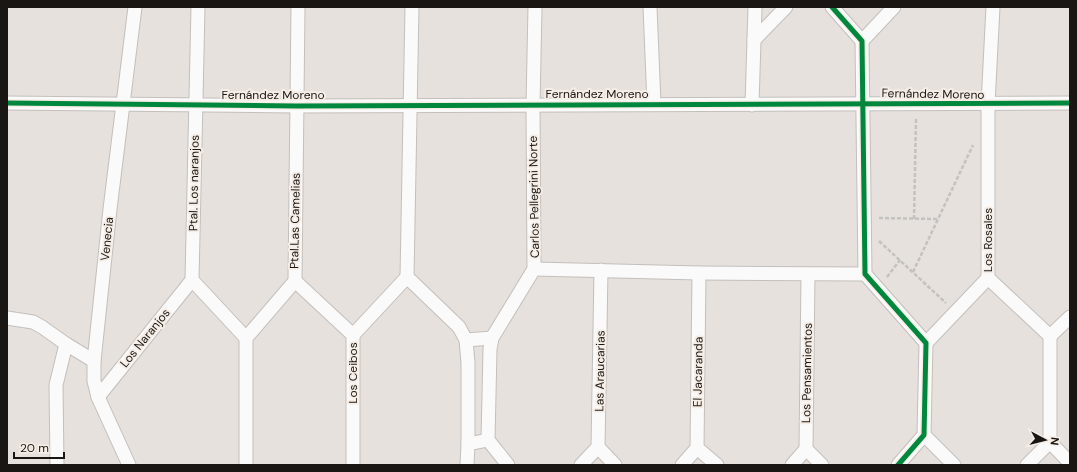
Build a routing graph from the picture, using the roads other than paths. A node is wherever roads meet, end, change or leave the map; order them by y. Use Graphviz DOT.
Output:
graph roads {
  1 [pos="135,7"];
  2 [pos="198,7"];
  3 [pos="298,7"];
  4 [pos="412,7"];
  5 [pos="535,7"];
  6 [pos="650,7"];
  7 [pos="755,7"];
  8 [pos="786,7"];
  9 [pos="832,7"];
  10 [pos="894,7"];
  11 [pos="993,7"];
  12 [pos="754,40"];
  13 [pos="862,41"];
  14 [pos="7,103"];
  15 [pos="862,103"];
  16 [pos="1070,103"];
  17 [pos="124,104"];
  18 [pos="654,104"];
  19 [pos="988,104"];
  20 [pos="196,105"];
  21 [pos="409,105"];
  22 [pos="533,105"];
  23 [pos="752,105"];
  24 [pos="296,106"];
  25 [pos="534,269"];
  26 [pos="601,270"];
  27 [pos="699,273"];
  28 [pos="808,274"];
  29 [pos="865,274"];
  30 [pos="407,277"];
  31 [pos="988,278"];
  32 [pos="192,280"];
  33 [pos="295,281"];
  34 [pos="1070,317"];
  35 [pos="7,318"];
  36 [pos="353,335"];
  37 [pos="1050,336"];
  38 [pos="246,338"];
  39 [pos="492,338"];
  40 [pos="466,340"];
  41 [pos="926,343"];
  42 [pos="66,344"];
  43 [pos="94,361"];
  44 [pos="98,397"];
  45 [pos="924,435"];
  46 [pos="488,440"];
  47 [pos="1050,442"];
  48 [pos="468,444"];
  49 [pos="598,447"];
  50 [pos="697,448"];
  51 [pos="806,449"];
  52 [pos="1070,463"];
  53 [pos="57,465"];
  54 [pos="129,465"];
  55 [pos="246,465"];
  56 [pos="354,465"];
  57 [pos="467,465"];
  58 [pos="508,465"];
  59 [pos="581,465"];
  60 [pos="615,465"];
  61 [pos="682,465"];
  62 [pos="717,465"];
  63 [pos="792,465"];
  64 [pos="822,465"];
  65 [pos="898,465"];
  66 [pos="954,465"];
  67 [pos="1027,465"];
  1 -- 17 [label="street, Venecia"];
  2 -- 20 [label="street, Ptal. Los naranjos"];
  3 -- 24 [label="street, Ptal.Las Camelias"];
  4 -- 21 [label="street"];
  5 -- 22 [label="street, Carlos Pellegrini Norte"];
  6 -- 18 [label="street"];
  7 -- 12 [label="street"];
  8 -- 12 [label="street"];
  9 -- 13 [label="street"];
  10 -- 13 [label="street"];
  11 -- 19 [label="street, Los Rosales"];
  12 -- 23 [label="street"];
  13 -- 15 [label="street"];
  14 -- 17 [label="street, Fernández Moreno"];
  15 -- 19 [label="street, Fernández Moreno"];
  15 -- 23 [label="street, Fernández Moreno"];
  15 -- 29 [label="street"];
  16 -- 19 [label="street, Fernández Moreno"];
  17 -- 20 [label="street, Fernández Moreno"];
  17 -- 43 [label="street, Venecia"];
  18 -- 22 [label="street, Fernández Moreno"];
  18 -- 23 [label="street, Fernández Moreno"];
  19 -- 31 [label="street, Los Rosales"];
  20 -- 24 [label="street, Fernández Moreno"];
  20 -- 32 [label="street, Ptal. Los naranjos"];
  21 -- 22 [label="street, Fernández Moreno"];
  21 -- 24 [label="street, Fernández Moreno"];
  21 -- 30 [label="street"];
  22 -- 25 [label="street, Carlos Pellegrini Norte"];
  24 -- 33 [label="street, Ptal.Las Camelias"];
  25 -- 26 [label="street"];
  25 -- 39 [label="street, Carlos Pellegrini Norte"];
  26 -- 27 [label="street"];
  26 -- 49 [label="street, Las Araucarias"];
  27 -- 28 [label="street"];
  27 -- 50 [label="street, El Jacaranda"];
  28 -- 29 [label="street"];
  28 -- 51 [label="street, Los Pensamientos"];
  29 -- 41 [label="street"];
  30 -- 36 [label="street"];
  30 -- 40 [label="street"];
  31 -- 37 [label="street, Los Rosales"];
  31 -- 41 [label="street"];
  32 -- 38 [label="street"];
  32 -- 44 [label="street, Los Naranjos"];
  33 -- 36 [label="street, Los Ceibos"];
  33 -- 38 [label="street, Ptal.Las Camelias"];
  34 -- 37 [label="street"];
  35 -- 42 [label="street"];
  36 -- 56 [label="street, Los Ceibos"];
  37 -- 47 [label="street"];
  38 -- 55 [label="street"];
  39 -- 40 [label="street"];
  39 -- 46 [label="street, Carlos Pellegrini Norte"];
  40 -- 48 [label="street"];
  41 -- 45 [label="street"];
  42 -- 43 [label="street"];
  42 -- 53 [label="street"];
  43 -- 44 [label="street, Venecia"];
  44 -- 54 [label="street, Venecia"];
  45 -- 65 [label="street"];
  45 -- 66 [label="street"];
  46 -- 48 [label="street"];
  46 -- 58 [label="street"];
  47 -- 52 [label="street"];
  47 -- 67 [label="street"];
  48 -- 57 [label="street"];
  49 -- 59 [label="street"];
  49 -- 60 [label="street"];
  50 -- 61 [label="street"];
  50 -- 62 [label="street"];
  51 -- 63 [label="street"];
  51 -- 64 [label="street"];
}
